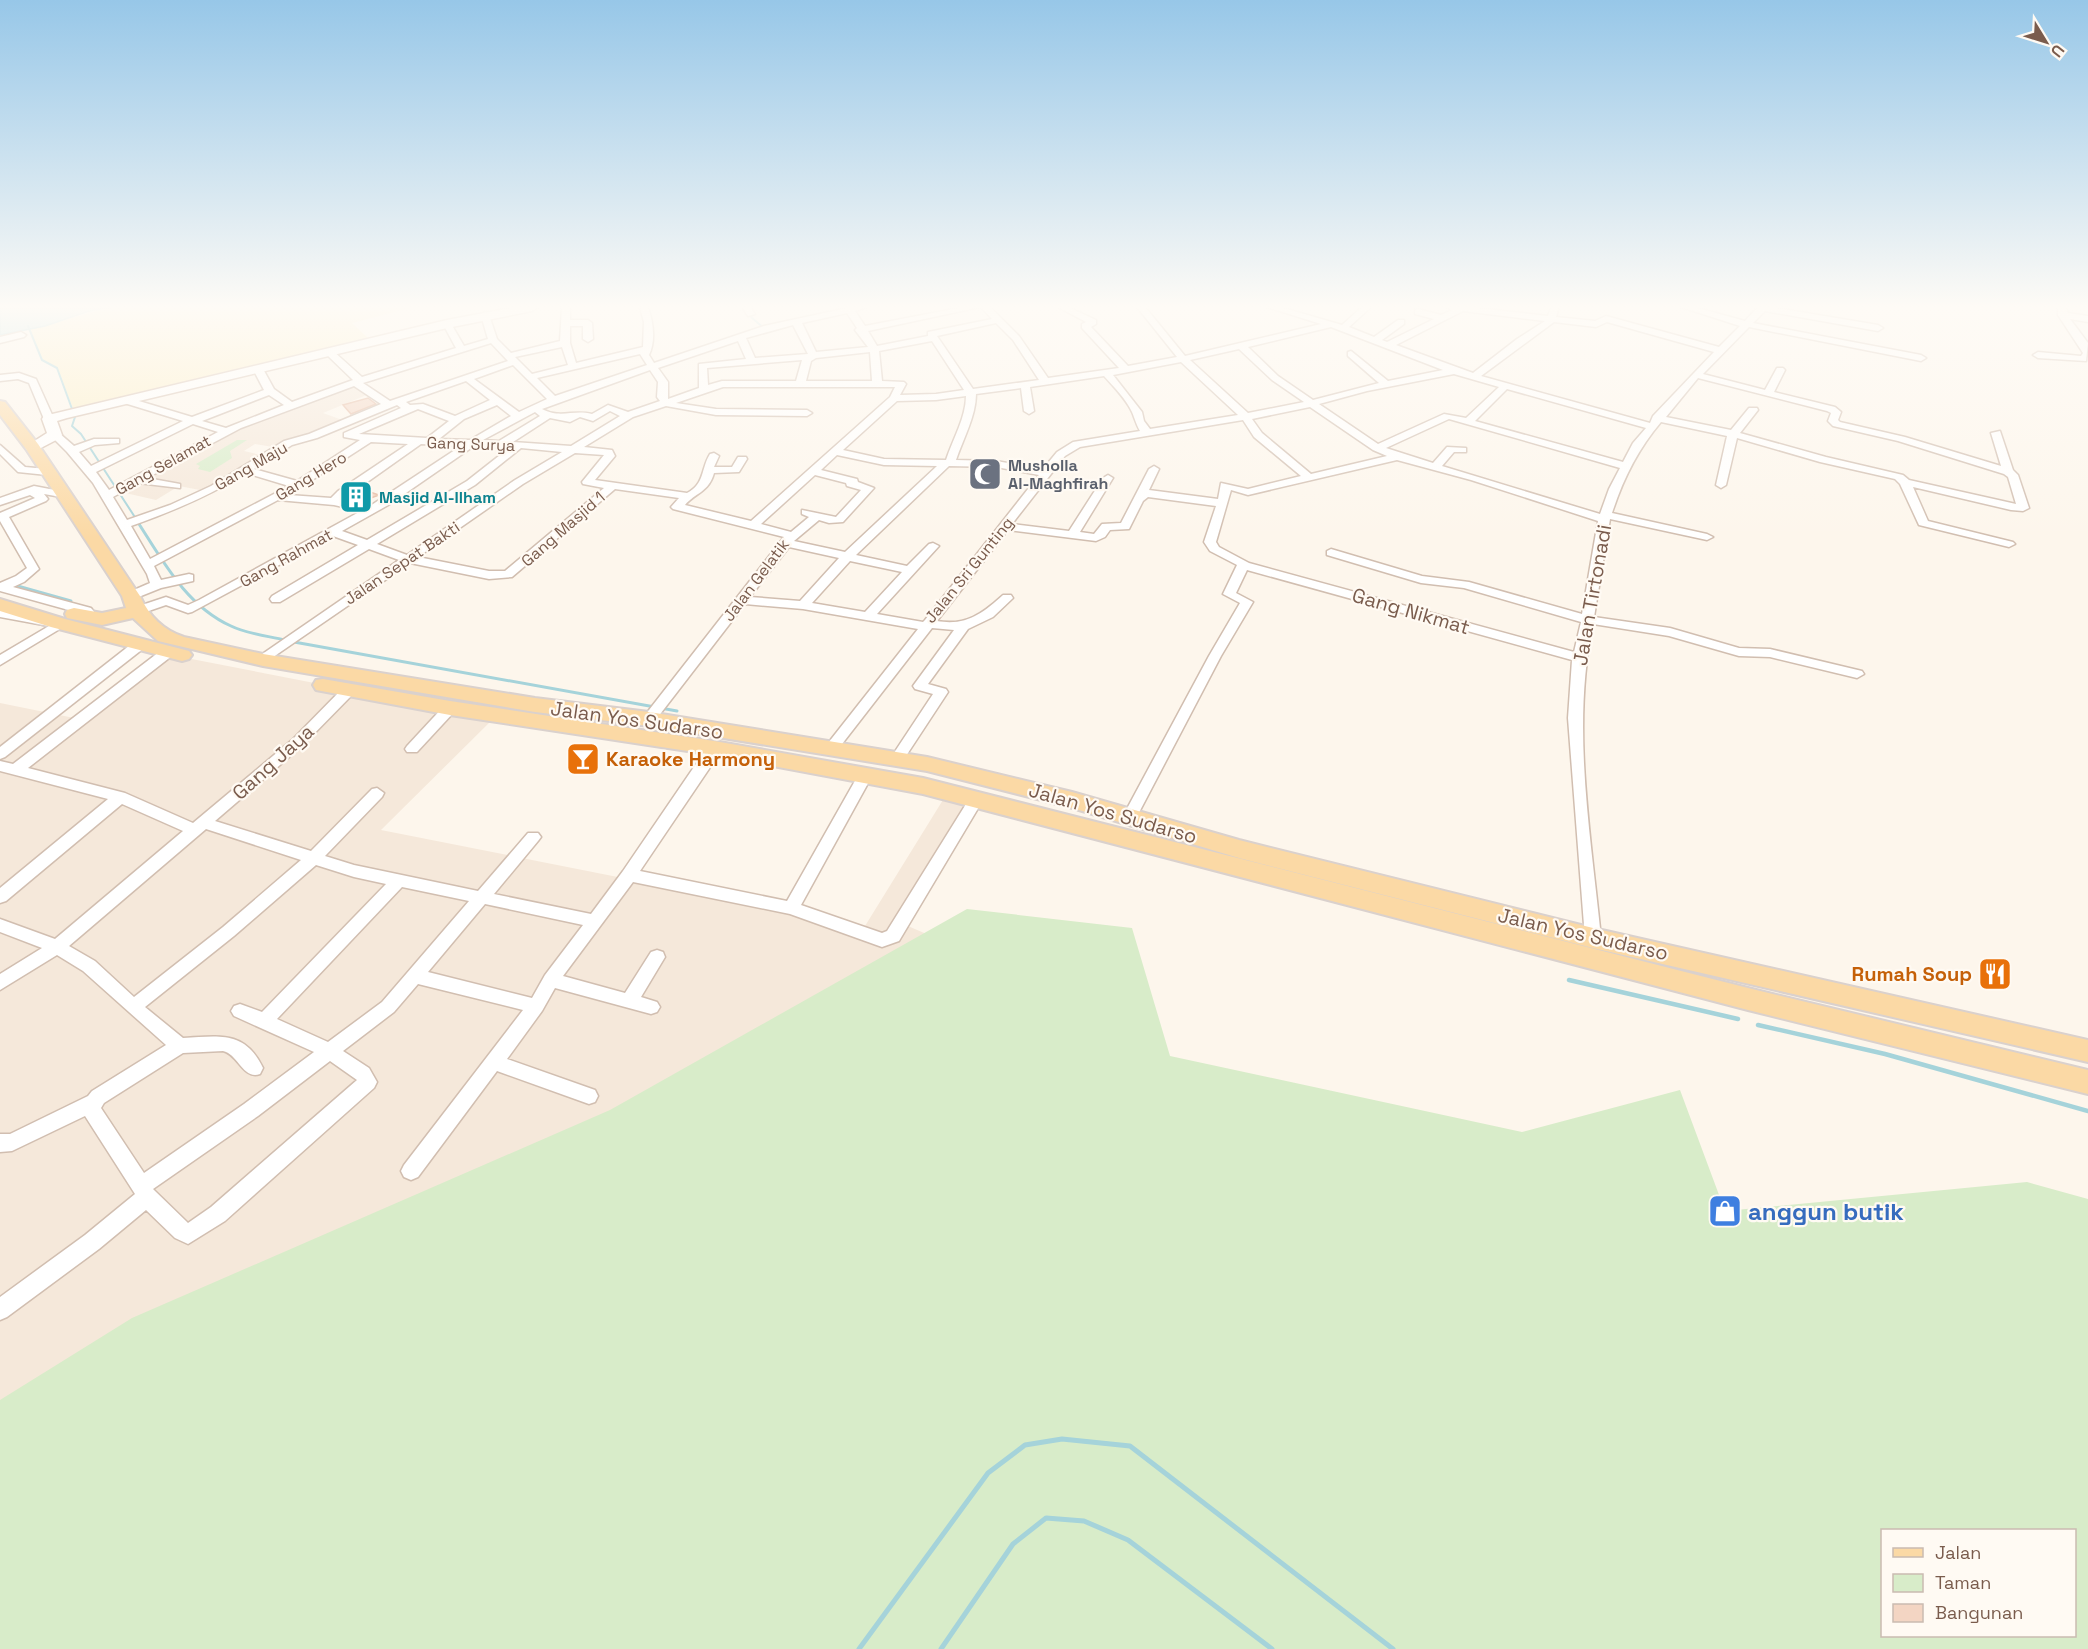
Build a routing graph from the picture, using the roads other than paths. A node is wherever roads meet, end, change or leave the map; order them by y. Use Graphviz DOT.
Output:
graph roads {
  1 [pos="35,384"];
  2 [pos="194,384"];
  3 [pos="266,384"];
  4 [pos="353,384"];
  5 [pos="361,384"];
  6 [pos="449,384"];
  7 [pos="475,384"];
  8 [pos="538,384"];
  9 [pos="601,384"];
  10 [pos="663,384"];
  11 [pos="703,384"];
  12 [pos="840,384"];
  13 [pos="900,384"];
  14 [pos="965,384"];
  15 [pos="1024,384"];
  16 [pos="1116,384"];
  17 [pos="1209,384"];
  18 [pos="1283,384"];
  19 [pos="1386,384"];
  20 [pos="1500,384"];
  21 [pos="1688,384"];
  22 [pos="1734,384"];
  23 [pos="1773,384"];
  24 [pos="800,385"];
  25 [pos="1506,386"];
  26 [pos="704,390"];
  27 [pos="270,392"];
  28 [pos="1769,392"];
  29 [pos="970,393"];
  30 [pos="894,398"];
  31 [pos="125,400"];
  32 [pos="499,400"];
  33 [pos="553,400"];
  34 [pos="394,403"];
  35 [pos="1310,403"];
  36 [pos="621,404"];
  37 [pos="666,404"];
  38 [pos="0,405"];
  39 [pos="291,406"];
  40 [pos="408,408"];
  41 [pos="534,408"];
  42 [pos="1753,410"];
  43 [pos="1029,411"];
  44 [pos="546,414"];
  45 [pos="807,414"];
  46 [pos="518,416"];
  47 [pos="629,416"];
  48 [pos="56,417"];
  49 [pos="1246,417"];
  50 [pos="194,420"];
  51 [pos="457,420"];
  52 [pos="1468,422"];
  53 [pos="1654,422"];
  54 [pos="225,431"];
  55 [pos="1996,433"];
  56 [pos="1148,434"];
  57 [pos="1733,434"];
  58 [pos="55,435"];
  59 [pos="369,439"];
  60 [pos="115,441"];
  61 [pos="422,443"];
  62 [pos="470,445"];
  63 [pos="500,445"];
  64 [pos="519,445"];
  65 [pos="32,447"];
  66 [pos="78,448"];
  67 [pos="1377,448"];
  68 [pos="573,449"];
  69 [pos="0,450"];
  70 [pos="1462,450"];
  71 [pos="835,451"];
  72 [pos="714,456"];
  73 [pos="1397,457"];
  74 [pos="742,459"];
  75 [pos="947,463"];
  76 [pos="1626,466"];
  77 [pos="1435,467"];
  78 [pos="94,469"];
  79 [pos="1154,469"];
  80 [pos="246,470"];
  81 [pos="710,470"];
  82 [pos="812,471"];
  83 [pos="47,472"];
  84 [pos="2008,472"];
  85 [pos="1046,473"];
  86 [pos="1108,478"];
  87 [pos="1309,478"];
  88 [pos="138,480"];
  89 [pos="1905,483"];
  90 [pos="299,485"];
  91 [pos="1721,485"];
  92 [pos="176,486"];
  93 [pos="612,486"];
  94 [pos="487,488"];
  95 [pos="34,489"];
  96 [pos="114,492"];
  97 [pos="61,494"];
  98 [pos="1141,495"];
  99 [pos="687,496"];
  100 [pos="278,497"];
  101 [pos="0,502"];
  102 [pos="334,502"];
  103 [pos="1222,503"];
  104 [pos="373,510"];
  105 [pos="1605,517"];
  106 [pos="133,522"];
  107 [pos="753,525"];
  108 [pos="1004,526"];
  109 [pos="333,532"];
  110 [pos="1072,536"];
  111 [pos="1707,537"];
  112 [pos="788,540"];
  113 [pos="369,544"];
  114 [pos="2009,544"];
  115 [pos="933,546"];
  116 [pos="1331,553"];
  117 [pos="847,557"];
  118 [pos="408,559"];
  119 [pos="156,561"];
  120 [pos="1243,565"];
  121 [pos="910,570"];
  122 [pos="174,581"];
  123 [pos="8,596"];
  124 [pos="1007,598"];
  125 [pos="276,600"];
  126 [pos="742,600"];
  127 [pos="163,602"];
  128 [pos="134,604"];
  129 [pos="803,605"];
  130 [pos="868,616"];
  131 [pos="93,618"];
  132 [pos="1589,620"];
  133 [pos="55,623"];
  134 [pos="926,624"];
  135 [pos="963,627"];
  136 [pos="139,645"];
  137 [pos="168,652"];
  138 [pos="1579,658"];
  139 [pos="263,660"];
  140 [pos="0,661"];
  141 [pos="1857,674"];
  142 [pos="349,690"];
  143 [pos="450,708"];
  144 [pos="655,711"];
  145 [pos="529,712"];
  146 [pos="714,748"];
  147 [pos="412,749"];
  148 [pos="830,750"];
  149 [pos="0,754"];
  150 [pos="897,759"];
  151 [pos="0,766"];
  152 [pos="16,770"];
  153 [pos="865,776"];
  154 [pos="377,793"];
  155 [pos="120,797"];
  156 [pos="976,800"];
  157 [pos="1129,818"];
  158 [pos="200,827"];
  159 [pos="533,837"];
  160 [pos="311,858"];
  161 [pos="629,875"];
  162 [pos="399,880"];
  163 [pos="0,897"];
  164 [pos="480,898"];
  165 [pos="791,908"];
  166 [pos="594,921"];
  167 [pos="0,925"];
  168 [pos="1593,938"];
  169 [pos="57,947"];
  170 [pos="657,957"];
  171 [pos="415,976"];
  172 [pos="551,980"];
  173 [pos="0,983"];
  174 [pos="1854,996"];
  175 [pos="629,1001"];
  176 [pos="536,1006"];
  177 [pos="133,1007"];
  178 [pos="651,1007"];
  179 [pos="240,1011"];
  180 [pos="265,1020"];
  181 [pos="1860,1027"];
  182 [pos="180,1047"];
  183 [pos="2088,1051"];
  184 [pos="330,1052"];
  185 [pos="494,1062"];
  186 [pos="254,1068"];
  187 [pos="2088,1082"];
  188 [pos="590,1096"];
  189 [pos="92,1103"];
  190 [pos="0,1143"];
  191 [pos="411,1172"];
  192 [pos="144,1191"];
  193 [pos="0,1310"];
  1 -- 48 [label="street"];
  2 -- 31 [label="main road"];
  3 -- 27 [label="street"];
  4 -- 39 [label="street, Gang Selamat"];
  5 -- 34 [label="street"];
  6 -- 34 [label="street, Gang Maju"];
  7 -- 32 [label="street"];
  8 -- 33 [label="street"];
  9 -- 33 [label="street, Gang Rahmat"];
  10 -- 37 [label="street"];
  11 -- 26 [label="street"];
  12 -- 24 [label="street, Jalan Sepat Bakti"];
  13 -- 30 [label="street, Jalan Sepat Bakti"];
  14 -- 29 [label="street"];
  15 -- 29 [label="street"];
  15 -- 43 [label="street"];
  16 -- 56 [label="street"];
  17 -- 49 [label="street"];
  18 -- 35 [label="street"];
  19 -- 35 [label="street, Jalan Sri Gunting"];
  20 -- 25 [label="street"];
  21 -- 53 [label="street, Jalan Tirtonadi"];
  22 -- 28 [label="street"];
  23 -- 28 [label="street"];
  24 -- 26 [label="street, Jalan Sepat Bakti"];
  25 -- 52 [label="street"];
  25 -- 53 [label="street"];
  26 -- 37 [label="street, Jalan Sepat Bakti"];
  27 -- 39 [label="street"];
  27 -- 50 [label="street"];
  28 -- 84 [label="street"];
  29 -- 30 [label="street"];
  29 -- 75 [label="street"];
  30 -- 71 [label="street, Jalan Gelatik"];
  31 -- 48 [label="main road"];
  31 -- 50 [label="street"];
  32 -- 46 [label="street"];
  32 -- 51 [label="street"];
  33 -- 41 [label="street, Gang Rahmat"];
  34 -- 40 [label="street"];
  34 -- 80 [label="street, Gang Maju"];
  35 -- 49 [label="street, Jalan Sri Gunting"];
  35 -- 67 [label="street"];
  36 -- 47 [label="street"];
  37 -- 45 [label="street"];
  37 -- 47 [label="street, Jalan Sepat Bakti"];
  38 -- 65 [label="main road, Jalan Yos Sudarso"];
  39 -- 54 [label="street, Gang Selamat"];
  40 -- 51 [label="street"];
  40 -- 59 [label="street, Gang Hero"];
  41 -- 44 [label="street"];
  41 -- 46 [label="street, Gang Rahmat"];
  42 -- 57 [label="street"];
  44 -- 47 [label="street"];
  44 -- 63 [label="street"];
  46 -- 62 [label="street, Gang Rahmat"];
  47 -- 68 [label="street, Jalan Sepat Bakti"];
  48 -- 58 [label="main road"];
  49 -- 56 [label="street, Jalan Sri Gunting"];
  49 -- 87 [label="street"];
  50 -- 54 [label="street"];
  50 -- 78 [label="street"];
  51 -- 61 [label="street"];
  52 -- 67 [label="street"];
  52 -- 76 [label="street"];
  53 -- 57 [label="street"];
  53 -- 76 [label="street, Jalan Tirtonadi"];
  54 -- 88 [label="street, Gang Selamat"];
  55 -- 84 [label="street"];
  56 -- 85 [label="street, Jalan Sri Gunting"];
  57 -- 89 [label="street"];
  57 -- 91 [label="street"];
  58 -- 65 [label="main road"];
  58 -- 66 [label="street"];
  59 -- 61 [label="street, Gang Surya"];
  59 -- 90 [label="street, Gang Hero"];
  60 -- 66 [label="street"];
  61 -- 62 [label="street, Gang Surya"];
  61 -- 102 [label="street"];
  62 -- 63 [label="street, Gang Surya"];
  62 -- 104 [label="street, Gang Rahmat"];
  63 -- 64 [label="street, Gang Surya"];
  64 -- 68 [label="street, Gang Surya"];
  64 -- 94 [label="street"];
  65 -- 83 [label="main road, Jalan Yos Sudarso"];
  66 -- 78 [label="street"];
  67 -- 73 [label="street"];
  68 -- 93 [label="street, Gang Surya"];
  68 -- 94 [label="street, Jalan Sepat Bakti"];
  69 -- 83 [label="street"];
  70 -- 77 [label="street"];
  71 -- 75 [label="street"];
  71 -- 82 [label="street, Jalan Gelatik"];
  72 -- 81 [label="street"];
  73 -- 77 [label="street"];
  73 -- 87 [label="street"];
  74 -- 81 [label="street"];
  75 -- 85 [label="street"];
  75 -- 117 [label="street"];
  76 -- 105 [label="street, Jalan Tirtonadi"];
  77 -- 105 [label="street"];
  78 -- 96 [label="street"];
  79 -- 98 [label="street"];
  80 -- 90 [label="street"];
  80 -- 106 [label="street, Gang Maju"];
  81 -- 99 [label="street"];
  82 -- 107 [label="street, Jalan Gelatik"];
  82 -- 112 [label="street"];
  83 -- 95 [label="street"];
  83 -- 97 [label="main road, Jalan Yos Sudarso"];
  84 -- 89 [label="street"];
  85 -- 108 [label="street, Jalan Sri Gunting"];
  86 -- 110 [label="street"];
  87 -- 103 [label="street"];
  88 -- 92 [label="street"];
  88 -- 96 [label="street, Gang Selamat"];
  89 -- 114 [label="street"];
  90 -- 100 [label="street, Gang Hero"];
  93 -- 99 [label="street"];
  93 -- 118 [label="street, Gang Masjid 1"];
  94 -- 113 [label="street"];
  94 -- 118 [label="street, Jalan Sepat Bakti"];
  95 -- 97 [label="street"];
  95 -- 101 [label="street"];
  95 -- 123 [label="street"];
  96 -- 106 [label="street"];
  97 -- 128 [label="main road, Jalan Yos Sudarso"];
  98 -- 103 [label="street"];
  98 -- 110 [label="street"];
  99 -- 107 [label="street"];
  100 -- 102 [label="street"];
  100 -- 119 [label="street, Gang Hero"];
  102 -- 104 [label="street"];
  103 -- 120 [label="street, Gang Nikmat"];
  104 -- 109 [label="street, Gang Rahmat"];
  105 -- 111 [label="street"];
  105 -- 132 [label="street, Jalan Tirtonadi"];
  106 -- 119 [label="street"];
  107 -- 112 [label="street, Jalan Gelatik"];
  108 -- 110 [label="street"];
  108 -- 134 [label="street, Jalan Sri Gunting"];
  109 -- 113 [label="street, Gang Masjid 1"];
  109 -- 127 [label="street, Gang Rahmat"];
  112 -- 117 [label="street"];
  112 -- 126 [label="street, Jalan Gelatik"];
  113 -- 118 [label="street, Gang Masjid 1"];
  113 -- 125 [label="street"];
  115 -- 121 [label="street"];
  116 -- 132 [label="street"];
  117 -- 121 [label="street"];
  117 -- 129 [label="street"];
  118 -- 139 [label="street, Jalan Sepat Bakti"];
  119 -- 122 [label="street"];
  120 -- 138 [label="street, Gang Nikmat"];
  120 -- 157 [label="street"];
  121 -- 130 [label="street"];
  122 -- 127 [label="street"];
  122 -- 128 [label="street"];
  123 -- 131 [label="main road"];
  123 -- 131 [label="street"];
  123 -- 133 [label="main road, Jalan Yos Sudarso"];
  124 -- 135 [label="street"];
  126 -- 129 [label="street"];
  126 -- 144 [label="street, Jalan Gelatik"];
  127 -- 128 [label="street"];
  128 -- 131 [label="main road"];
  128 -- 139 [label="main road, Jalan Yos Sudarso"];
  129 -- 130 [label="street"];
  130 -- 134 [label="street"];
  132 -- 138 [label="street, Jalan Tirtonadi"];
  132 -- 141 [label="street"];
  133 -- 136 [label="main road, Jalan Yos Sudarso"];
  133 -- 140 [label="street"];
  134 -- 135 [label="street"];
  134 -- 148 [label="street, Jalan Sri Gunting"];
  135 -- 150 [label="street"];
  136 -- 137 [label="main road, Jalan Yos Sudarso"];
  136 -- 149 [label="street"];
  137 -- 142 [label="main road, Jalan Yos Sudarso"];
  137 -- 152 [label="street"];
  138 -- 168 [label="street, Jalan Tirtonadi"];
  139 -- 145 [label="main road, Jalan Yos Sudarso"];
  142 -- 143 [label="main road, Jalan Yos Sudarso"];
  142 -- 158 [label="street, Gang Jaya"];
  143 -- 145 [label="main road, Jalan Yos Sudarso"];
  143 -- 147 [label="street"];
  144 -- 145 [label="main road, Jalan Yos Sudarso"];
  144 -- 148 [label="main road, Jalan Yos Sudarso"];
  145 -- 146 [label="main road, Jalan Yos Sudarso"];
  146 -- 153 [label="main road, Jalan Yos Sudarso"];
  146 -- 161 [label="street"];
  148 -- 150 [label="main road, Jalan Yos Sudarso"];
  150 -- 157 [label="main road, Jalan Yos Sudarso"];
  151 -- 152 [label="street"];
  152 -- 155 [label="street"];
  153 -- 156 [label="main road, Jalan Yos Sudarso"];
  153 -- 165 [label="street"];
  154 -- 160 [label="street"];
  155 -- 158 [label="street"];
  155 -- 163 [label="street"];
  156 -- 165 [label="street"];
  156 -- 181 [label="main road, Jalan Yos Sudarso"];
  157 -- 168 [label="main road, Jalan Yos Sudarso"];
  158 -- 160 [label="street"];
  158 -- 169 [label="street, Gang Jaya"];
  159 -- 164 [label="street"];
  160 -- 162 [label="street"];
  160 -- 177 [label="street"];
  161 -- 165 [label="street"];
  161 -- 166 [label="street"];
  162 -- 164 [label="street"];
  162 -- 180 [label="street"];
  164 -- 166 [label="street"];
  164 -- 171 [label="street"];
  166 -- 172 [label="street"];
  167 -- 169 [label="street"];
  168 -- 174 [label="main road, Jalan Yos Sudarso"];
  169 -- 173 [label="street, Gang Jaya"];
  169 -- 177 [label="street"];
  170 -- 175 [label="street"];
  171 -- 176 [label="street"];
  171 -- 184 [label="street"];
  172 -- 175 [label="street"];
  172 -- 176 [label="street"];
  174 -- 181 [label="main road"];
  174 -- 183 [label="main road, Jalan Yos Sudarso"];
  175 -- 178 [label="street"];
  176 -- 185 [label="street"];
  177 -- 182 [label="street"];
  179 -- 180 [label="street"];
  180 -- 184 [label="street"];
  181 -- 187 [label="main road, Jalan Yos Sudarso"];
  182 -- 186 [label="street"];
  182 -- 189 [label="street"];
  184 -- 192 [label="street"];
  184 -- 192 [label="street"];
  185 -- 188 [label="street"];
  185 -- 191 [label="street"];
  189 -- 190 [label="street"];
  189 -- 192 [label="street"];
  192 -- 193 [label="street"];
}
